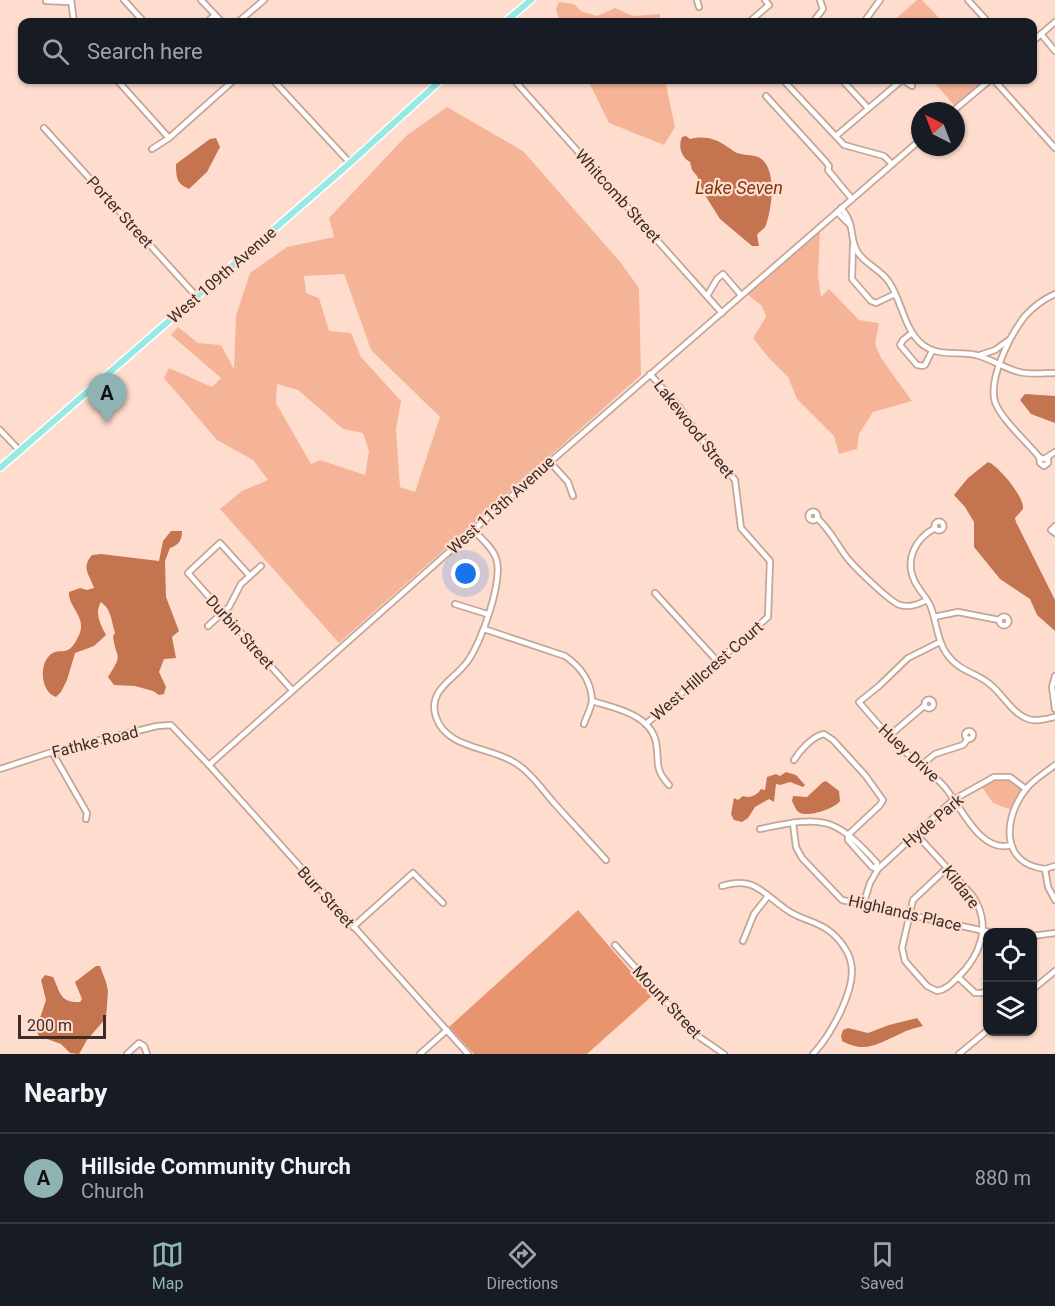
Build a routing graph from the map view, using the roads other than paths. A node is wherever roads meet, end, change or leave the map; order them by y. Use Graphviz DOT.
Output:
graph roads {
  1 [pos="124,0"];
  2 [pos="201,0"];
  3 [pos="264,0"];
  4 [pos="531,0"];
  5 [pos="697,0"];
  6 [pos="765,0"];
  7 [pos="820,0"];
  8 [pos="880,0"];
  9 [pos="968,0"];
  10 [pos="46,1"];
  11 [pos="71,1"];
  12 [pos="699,7"];
  13 [pos="215,15"];
  14 [pos="73,18"];
  15 [pos="140,18"];
  16 [pos="212,18"];
  17 [pos="218,18"];
  18 [pos="243,18"];
  19 [pos="510,18"];
  20 [pos="754,18"];
  21 [pos="816,18"];
  22 [pos="867,18"];
  23 [pos="984,18"];
  24 [pos="1055,22"];
  25 [pos="1041,34"];
  26 [pos="1037,38"];
  27 [pos="1055,51"];
  28 [pos="121,84"];
  29 [pos="229,84"];
  30 [pos="277,84"];
  31 [pos="437,84"];
  32 [pos="518,84"];
  33 [pos="787,84"];
  34 [pos="846,84"];
  35 [pos="897,84"];
  36 [pos="909,84"];
  37 [pos="987,84"];
  38 [pos="996,84"];
  39 [pos="912,86"];
  40 [pos="766,96"];
  41 [pos="964,102"];
  42 [pos="868,108"];
  43 [pos="44,128"];
  44 [pos="836,136"];
  45 [pos="168,138"];
  46 [pos="911,148"];
  47 [pos="1055,148"];
  48 [pos="152,149"];
  49 [pos="350,163"];
  50 [pos="892,164"];
  51 [pos="852,199"];
  52 [pos="839,210"];
  53 [pos="854,239"];
  54 [pos="860,255"];
  55 [pos="852,262"];
  56 [pos="895,294"];
  57 [pos="1055,294"];
  58 [pos="741,295"];
  59 [pos="707,296"];
  60 [pos="197,297"];
  61 [pos="722,312"];
  62 [pos="912,333"];
  63 [pos="1011,339"];
  64 [pos="932,351"];
  65 [pos="978,356"];
  66 [pos="1000,365"];
  67 [pos="1054,371"];
  68 [pos="650,374"];
  69 [pos="0,430"];
  70 [pos="20,451"];
  71 [pos="1055,452"];
  72 [pos="550,462"];
  73 [pos="0,468"];
  74 [pos="573,496"];
  75 [pos="817,518"];
  76 [pos="1055,526"];
  77 [pos="935,528"];
  78 [pos="473,530"];
  79 [pos="1055,533"];
  80 [pos="261,566"];
  81 [pos="249,575"];
  82 [pos="655,593"];
  83 [pos="927,600"];
  84 [pos="455,604"];
  85 [pos="223,612"];
  86 [pos="487,614"];
  87 [pos="768,617"];
  88 [pos="933,617"];
  89 [pos="999,620"];
  90 [pos="208,626"];
  91 [pos="484,629"];
  92 [pos="940,642"];
  93 [pos="718,662"];
  94 [pos="1055,676"];
  95 [pos="292,690"];
  96 [pos="592,701"];
  97 [pos="924,706"];
  98 [pos="1055,709"];
  99 [pos="1055,717"];
  100 [pos="584,724"];
  101 [pos="646,724"];
  102 [pos="889,736"];
  103 [pos="185,739"];
  104 [pos="968,739"];
  105 [pos="52,752"];
  106 [pos="794,760"];
  107 [pos="209,765"];
  108 [pos="1055,765"];
  109 [pos="920,766"];
  110 [pos="0,769"];
  111 [pos="669,785"];
  112 [pos="1026,789"];
  113 [pos="953,800"];
  114 [pos="86,819"];
  115 [pos="793,823"];
  116 [pos="760,829"];
  117 [pos="916,834"];
  118 [pos="848,835"];
  119 [pos="1011,845"];
  120 [pos="606,860"];
  121 [pos="1055,867"];
  122 [pos="877,868"];
  123 [pos="947,868"];
  124 [pos="1046,869"];
  125 [pos="723,886"];
  126 [pos="768,896"];
  127 [pos="1055,900"];
  128 [pos="443,903"];
  129 [pos="863,905"];
  130 [pos="909,916"];
  131 [pos="353,927"];
  132 [pos="983,931"];
  133 [pos="1055,933"];
  134 [pos="1037,935"];
  135 [pos="743,941"];
  136 [pos="615,945"];
  137 [pos="1055,971"];
  138 [pos="958,977"];
  139 [pos="1037,986"];
  140 [pos="983,992"];
  141 [pos="447,1030"];
  142 [pos="983,1033"];
  143 [pos="127,1054"];
  144 [pos="147,1054"];
  145 [pos="420,1054"];
  146 [pos="468,1054"];
  147 [pos="724,1054"];
  148 [pos="813,1054"];
  149 [pos="959,1054"];
  1 -- 15 [label="street"];
  2 -- 13 [label="street"];
  3 -- 18 [label="street"];
  4 -- 19 [label="main road"];
  5 -- 12 [label="street"];
  6 -- 20 [label="street"];
  7 -- 21 [label="street"];
  8 -- 22 [label="street"];
  9 -- 23 [label="street"];
  10 -- 11 [label="street"];
  11 -- 14 [label="street"];
  13 -- 16 [label="street"];
  13 -- 17 [label="street"];
  24 -- 25 [label="street"];
  25 -- 26 [label="street"];
  25 -- 27 [label="street"];
  28 -- 45 [label="street"];
  29 -- 45 [label="street"];
  30 -- 49 [label="street"];
  31 -- 49 [label="main road, West 109th Avenue"];
  32 -- 59 [label="street, Whitcomb Street"];
  33 -- 44 [label="street"];
  34 -- 42 [label="street"];
  35 -- 42 [label="street"];
  36 -- 39 [label="street"];
  37 -- 41 [label="street"];
  38 -- 47 [label="street"];
  40 -- 51 [label="street"];
  42 -- 44 [label="street"];
  43 -- 60 [label="street, Porter Street"];
  44 -- 50 [label="street"];
  45 -- 48 [label="street"];
  46 -- 50 [label="street, West 113th Avenue"];
  49 -- 60 [label="main road, West 109th Avenue"];
  50 -- 51 [label="street, West 113th Avenue"];
  51 -- 52 [label="street, West 113th Avenue"];
  52 -- 53 [label="street"];
  52 -- 58 [label="street, West 113th Avenue"];
  53 -- 54 [label="street"];
  53 -- 55 [label="street"];
  54 -- 55 [label="street"];
  54 -- 56 [label="street"];
  55 -- 56 [label="street"];
  56 -- 62 [label="street"];
  57 -- 63 [label="street"];
  58 -- 59 [label="street"];
  58 -- 61 [label="street, West 113th Avenue"];
  59 -- 61 [label="street, Whitcomb Street"];
  60 -- 70 [label="main road, West 109th Avenue"];
  61 -- 68 [label="street, West 113th Avenue"];
  62 -- 64 [label="street"];
  62 -- 64 [label="street"];
  63 -- 65 [label="street"];
  63 -- 66 [label="street"];
  64 -- 65 [label="street"];
  65 -- 66 [label="street"];
  66 -- 67 [label="street"];
  66 -- 71 [label="street"];
  68 -- 72 [label="street, West 113th Avenue"];
  68 -- 87 [label="street, Lakewood Street"];
  69 -- 70 [label="street"];
  70 -- 73 [label="main road, West 109th Avenue"];
  72 -- 74 [label="street"];
  72 -- 78 [label="street, West 113th Avenue"];
  75 -- 83 [label="street"];
  76 -- 79 [label="street"];
  77 -- 83 [label="street"];
  78 -- 86 [label="street"];
  78 -- 95 [label="street, West 113th Avenue"];
  80 -- 81 [label="street"];
  81 -- 85 [label="street"];
  81 -- 85 [label="street, Durbin Street"];
  82 -- 93 [label="street"];
  83 -- 88 [label="street"];
  84 -- 86 [label="street"];
  85 -- 90 [label="street"];
  85 -- 95 [label="street, Durbin Street"];
  86 -- 91 [label="street"];
  87 -- 93 [label="street, West Hillcrest Court"];
  88 -- 89 [label="street"];
  88 -- 92 [label="street"];
  91 -- 96 [label="street"];
  91 -- 120 [label="street"];
  92 -- 99 [label="street"];
  92 -- 102 [label="street, Huey Drive"];
  93 -- 101 [label="street, West Hillcrest Court"];
  94 -- 98 [label="street"];
  95 -- 107 [label="street, West 113th Avenue"];
  96 -- 100 [label="street"];
  96 -- 101 [label="street"];
  97 -- 102 [label="street"];
  101 -- 111 [label="street"];
  102 -- 109 [label="street, Huey Drive"];
  103 -- 105 [label="street, Fathke Road"];
  103 -- 107 [label="street, Burr Street"];
  104 -- 109 [label="street"];
  105 -- 110 [label="street, Fathke Road"];
  105 -- 114 [label="street"];
  106 -- 118 [label="street"];
  107 -- 131 [label="street, Burr Street"];
  108 -- 112 [label="street"];
  109 -- 113 [label="street, Huey Drive"];
  112 -- 113 [label="street, Hyde Park"];
  112 -- 119 [label="street"];
  113 -- 117 [label="street, Hyde Park"];
  113 -- 119 [label="street, Huey Drive"];
  115 -- 116 [label="street"];
  115 -- 118 [label="street"];
  115 -- 129 [label="street, Highlands Place"];
  117 -- 122 [label="street, Hyde Park"];
  117 -- 123 [label="street, Kildare"];
  118 -- 122 [label="street"];
  119 -- 124 [label="street"];
  121 -- 124 [label="street"];
  122 -- 129 [label="street, Hyde Park"];
  123 -- 130 [label="street"];
  123 -- 132 [label="street, Kildare"];
  124 -- 127 [label="street"];
  125 -- 126 [label="street"];
  126 -- 135 [label="street"];
  126 -- 148 [label="street"];
  128 -- 131 [label="street"];
  129 -- 130 [label="street, Highlands Place"];
  130 -- 132 [label="street, Highlands Place"];
  130 -- 138 [label="street"];
  131 -- 141 [label="street, Burr Street"];
  132 -- 138 [label="street, Kildare"];
  133 -- 134 [label="street"];
  136 -- 147 [label="street, Mount Street"];
  137 -- 139 [label="street"];
  138 -- 140 [label="street"];
  141 -- 145 [label="street"];
  141 -- 146 [label="street, Burr Street"];
  142 -- 149 [label="street"];
  143 -- 144 [label="street"];
}
